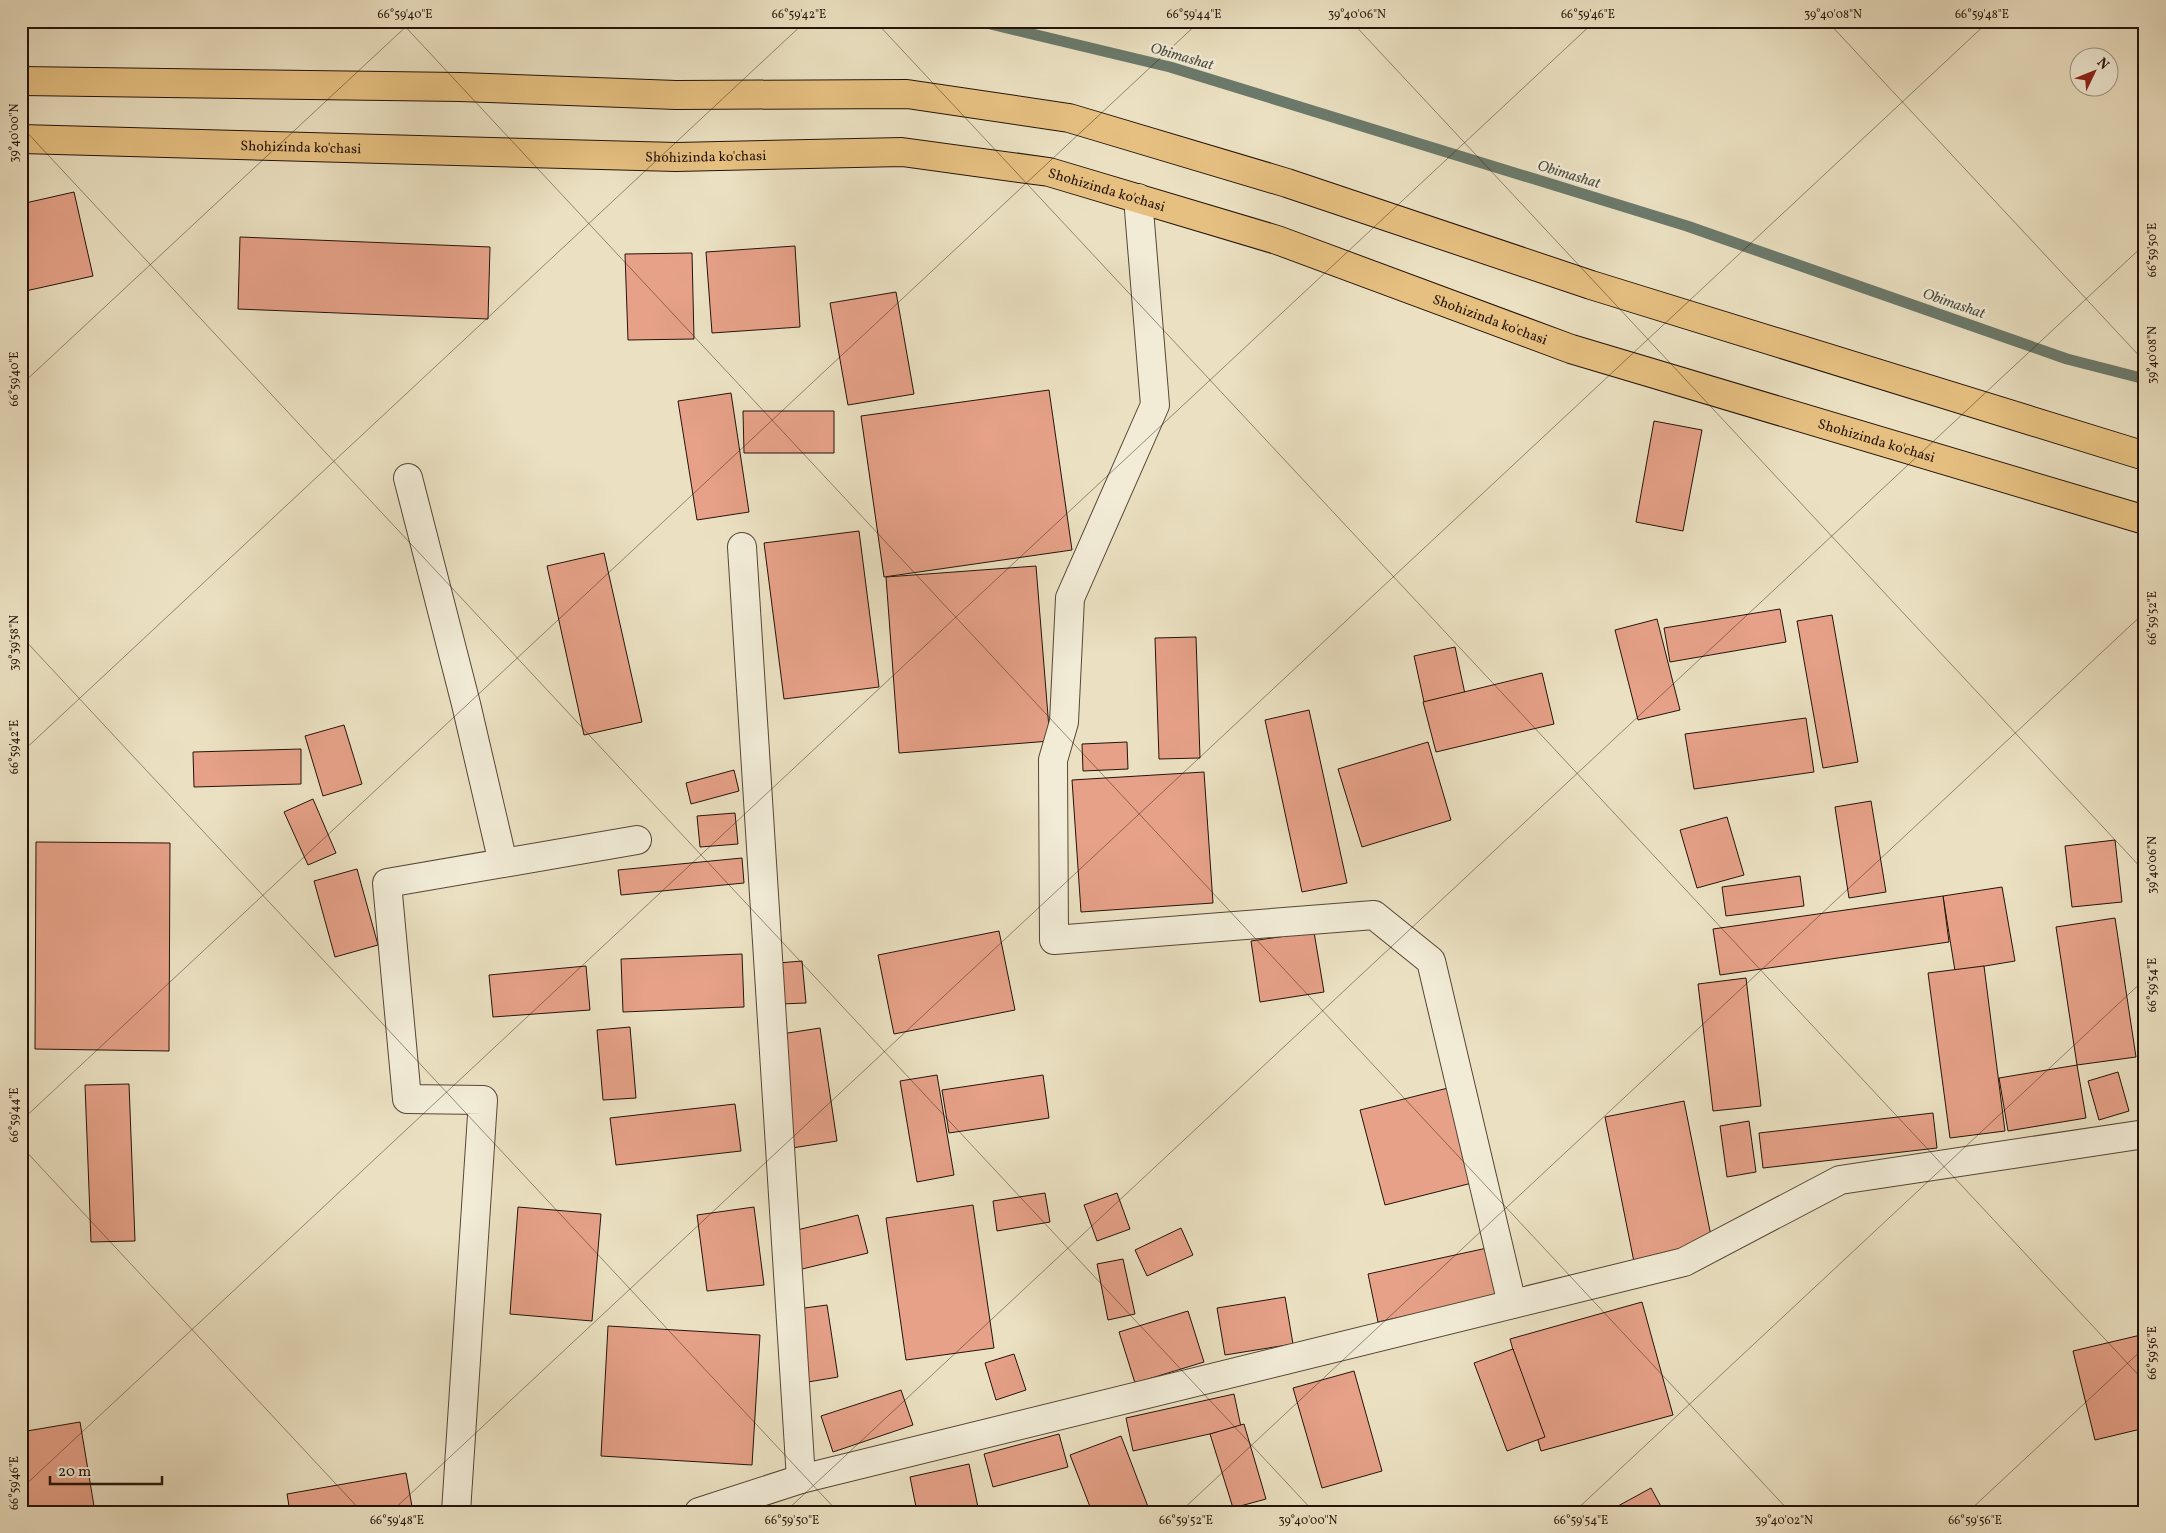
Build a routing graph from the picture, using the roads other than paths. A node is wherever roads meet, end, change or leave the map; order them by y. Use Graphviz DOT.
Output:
graph roads {
  1 [pos="21,81"];
  2 [pos="21,139"];
  3 [pos="1138,198"];
  4 [pos="2145,456"];
  5 [pos="408,478"];
  6 [pos="2145,520"];
  7 [pos="742,547"];
  8 [pos="637,840"];
  9 [pos="503,863"];
  10 [pos="2145,1134"];
  11 [pos="1512,1304"];
  12 [pos="801,1479"];
  13 [pos="456,1512"];
  14 [pos="699,1512"];
  1 -- 4 [label="main road"];
  2 -- 3 [label="main road, Shohizinda ko'chasi"];
  3 -- 6 [label="main road, Shohizinda ko'chasi"];
  3 -- 11 [label="street"];
  5 -- 9 [label="street"];
  7 -- 12 [label="street"];
  8 -- 9 [label="street"];
  9 -- 13 [label="street"];
  10 -- 11 [label="street"];
  11 -- 12 [label="street"];
  12 -- 14 [label="street"];
}
